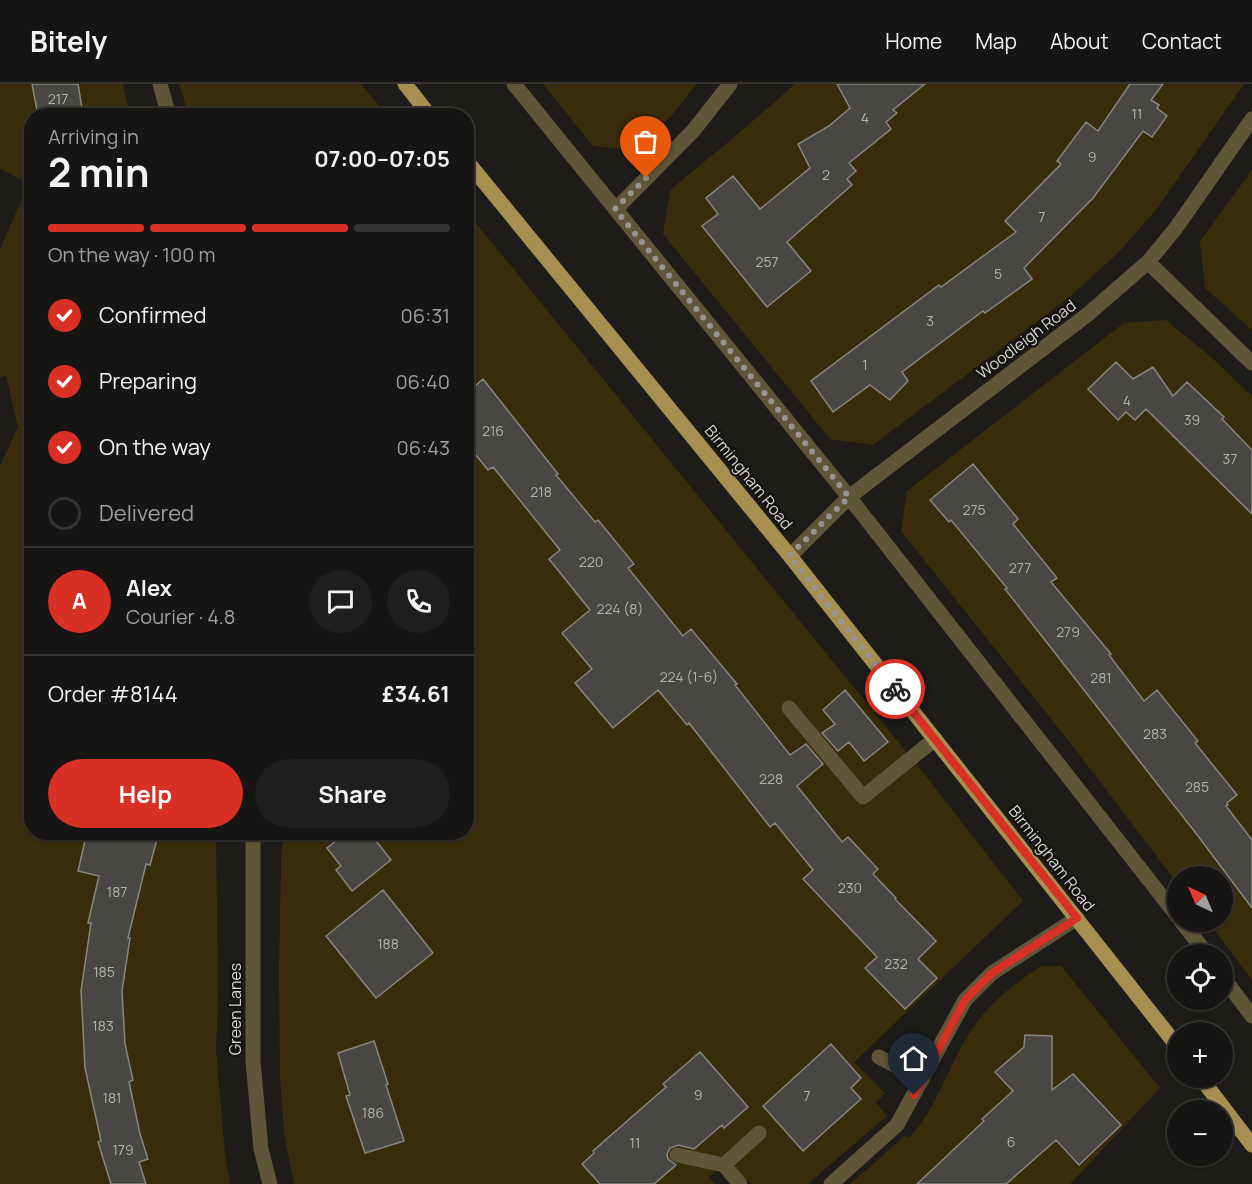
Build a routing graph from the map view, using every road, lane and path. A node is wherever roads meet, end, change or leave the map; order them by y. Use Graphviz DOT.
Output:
graph roads {
  1 [pos="160,84"];
  2 [pos="405,84"];
  3 [pos="514,84"];
  4 [pos="730,84"];
  5 [pos="167,108"];
  6 [pos="424,108"];
  7 [pos="1252,119"];
  8 [pos="474,170"];
  9 [pos="615,209"];
  10 [pos="1148,262"];
  11 [pos="1252,363"];
  12 [pos="849,497"];
  13 [pos="789,556"];
  14 [pos="789,708"];
  15 [pos="935,740"];
  16 [pos="253,840"];
  17 [pos="1167,902"];
  18 [pos="1077,918"];
  19 [pos="1189,932"];
  20 [pos="1198,944"];
  21 [pos="1233,991"];
  22 [pos="1252,1016"];
  23 [pos="1167,1033"];
  24 [pos="879,1057"];
  25 [pos="922,1080"];
  26 [pos="1208,1088"];
  27 [pos="759,1133"];
  28 [pos="1252,1145"];
  29 [pos="677,1155"];
  30 [pos="724,1165"];
  31 [pos="270,1184"];
  32 [pos="740,1184"];
  33 [pos="831,1184"];
  1 -- 5 [label="street"];
  2 -- 6 [label="main road"];
  3 -- 9 [label="street"];
  4 -- 9 [label="street"];
  7 -- 10 [label="street, Woodleigh Road"];
  8 -- 13 [label="main road, Birmingham Road"];
  9 -- 12 [label="street"];
  10 -- 11 [label="street"];
  10 -- 12 [label="street, Woodleigh Road"];
  12 -- 13 [label="street, Woodleigh Road"];
  12 -- 17 [label="street"];
  13 -- 15 [label="main road, Birmingham Road"];
  14 -- 15 [label="street"];
  15 -- 18 [label="main road, Birmingham Road"];
  16 -- 31 [label="street, Green Lanes"];
  18 -- 23 [label="main road, Birmingham Road"];
  18 -- 25 [label="street"];
  19 -- 20 [label="street"];
  21 -- 22 [label="street"];
  24 -- 25 [label="street"];
  25 -- 33 [label="street"];
  26 -- 28 [label="main road"];
  27 -- 30 [label="street"];
  29 -- 30 [label="street"];
  30 -- 32 [label="street"];
}
